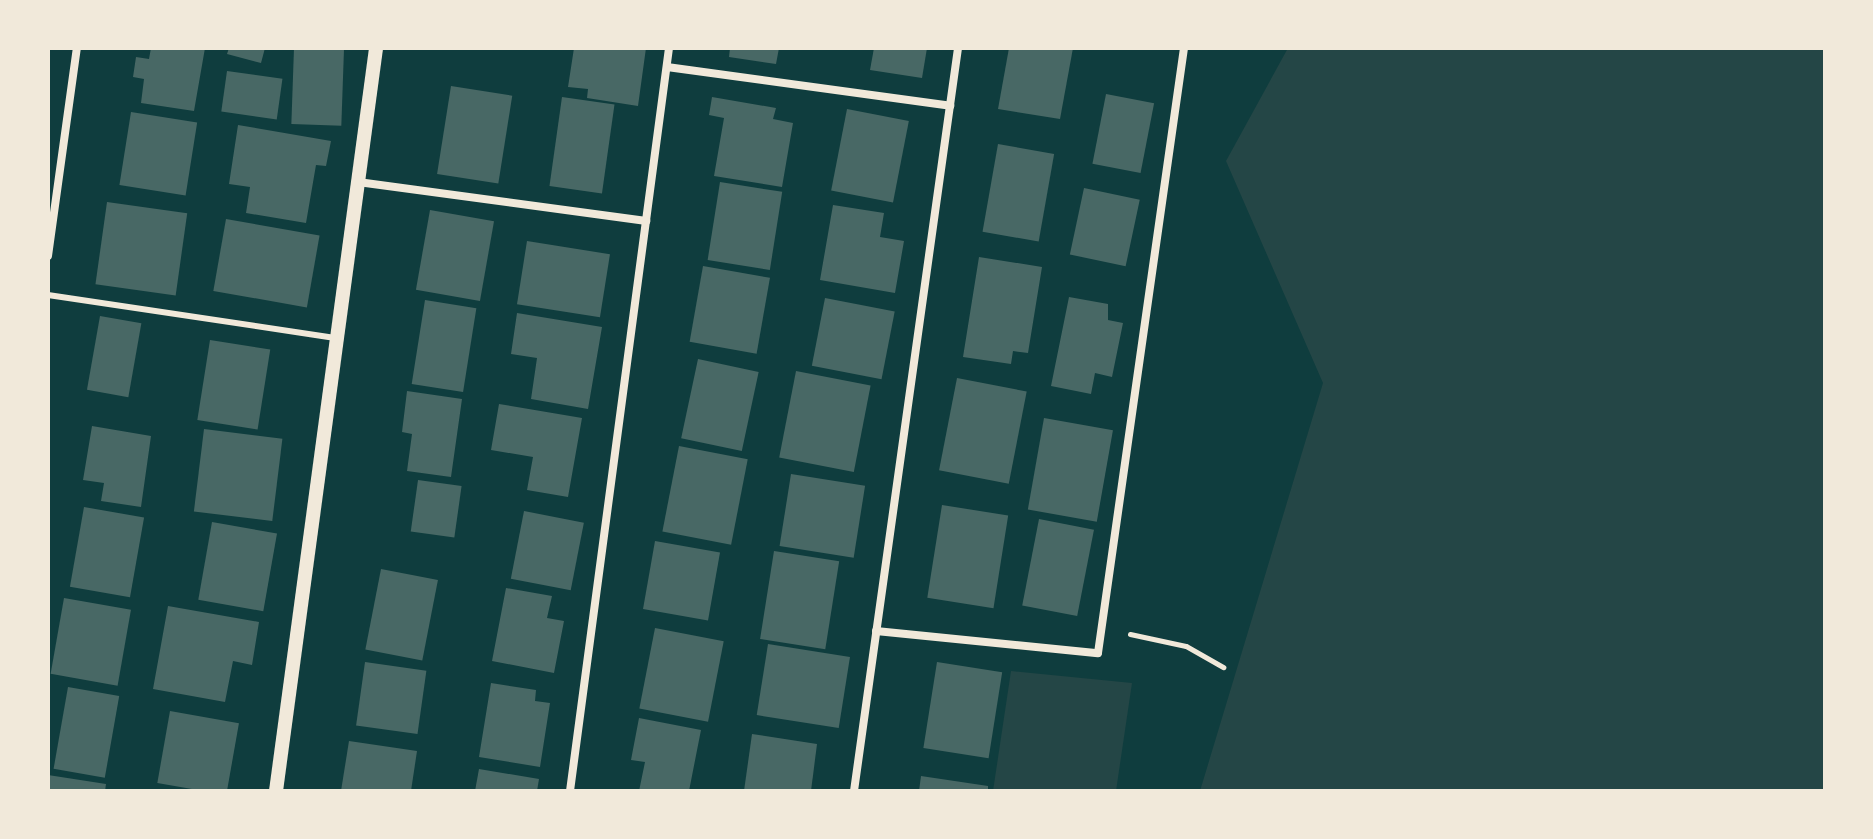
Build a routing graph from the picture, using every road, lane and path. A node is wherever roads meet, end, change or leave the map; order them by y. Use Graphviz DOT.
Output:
graph roads {
  1 [pos="77,48"];
  2 [pos="376,48"];
  3 [pos="669,48"];
  4 [pos="958,48"];
  5 [pos="1184,48"];
  6 [pos="667,67"];
  7 [pos="950,106"];
  8 [pos="358,182"];
  9 [pos="646,221"];
  10 [pos="48,256"];
  11 [pos="48,295"];
  12 [pos="337,338"];
  13 [pos="1101,628"];
  14 [pos="876,631"];
  15 [pos="1223,667"];
  16 [pos="276,791"];
  17 [pos="570,791"];
  18 [pos="854,791"];
  1 -- 10 [label="street"];
  2 -- 8 [label="street"];
  3 -- 6 [label="street"];
  4 -- 7 [label="street"];
  5 -- 13 [label="street"];
  6 -- 7 [label="street"];
  6 -- 9 [label="street"];
  7 -- 14 [label="street"];
  8 -- 9 [label="street"];
  8 -- 12 [label="street"];
  9 -- 17 [label="street"];
  11 -- 12 [label="lane"];
  12 -- 16 [label="street"];
  13 -- 14 [label="street"];
  13 -- 15 [label="path"];
  14 -- 18 [label="street"];
}
